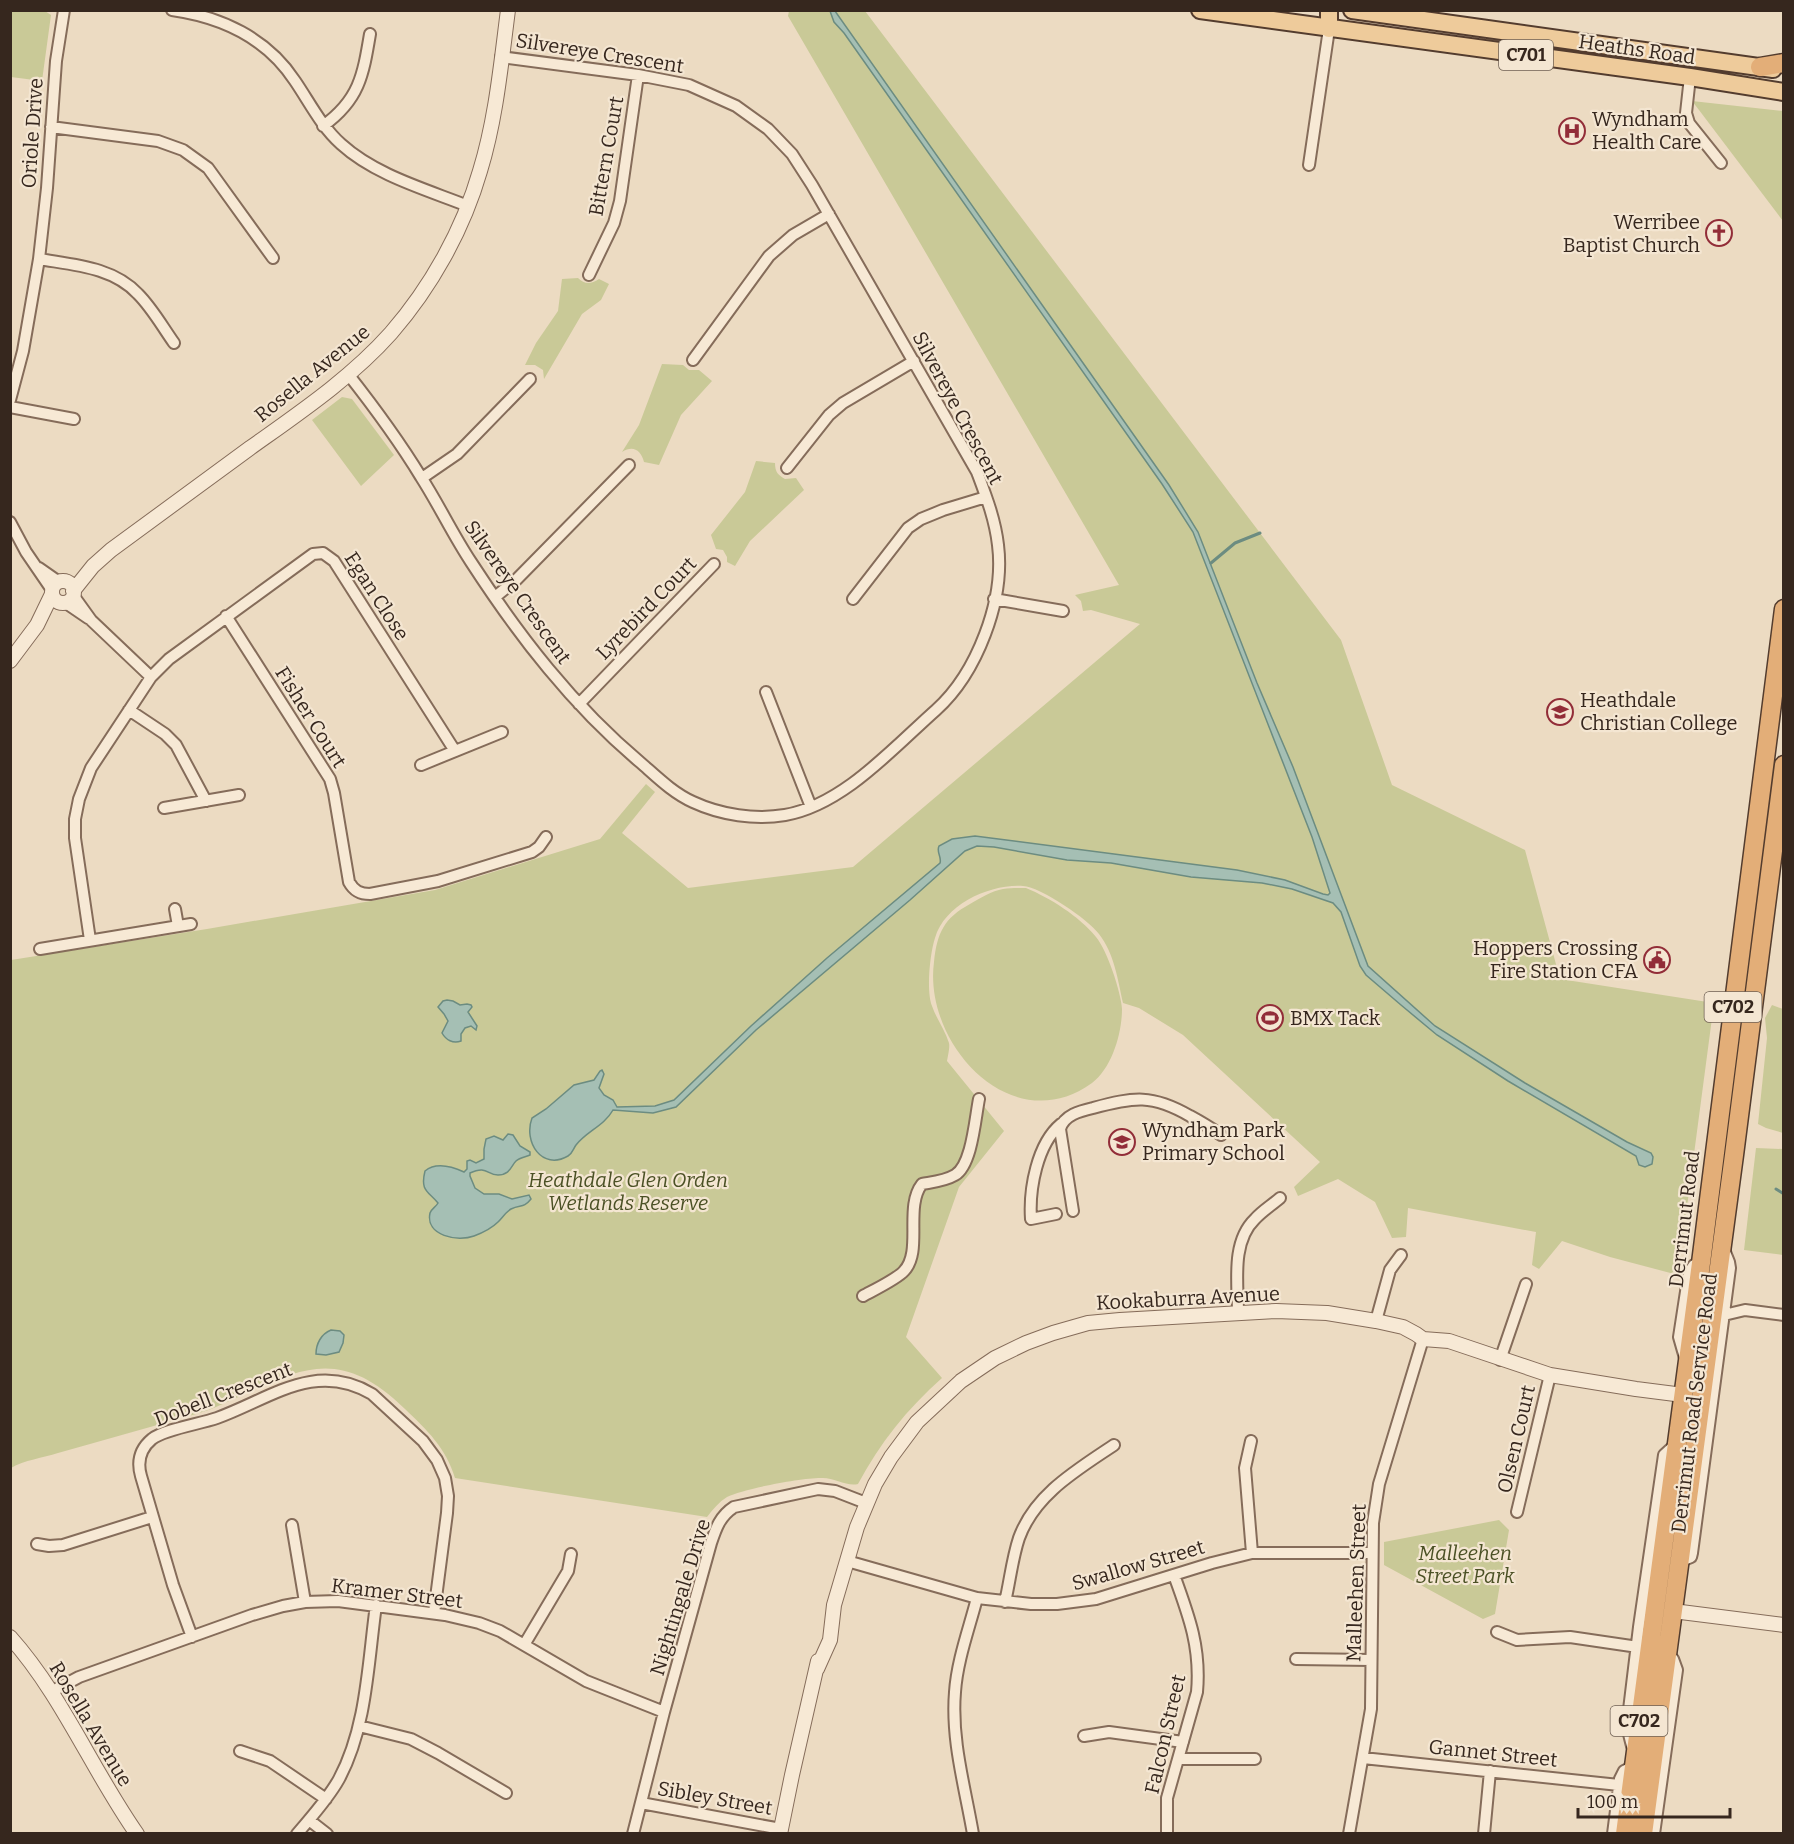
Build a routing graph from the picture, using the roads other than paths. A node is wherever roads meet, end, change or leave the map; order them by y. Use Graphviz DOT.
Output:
graph roads {
  1 [pos="64,10"];
  2 [pos="172,10"];
  3 [pos="508,10"];
  4 [pos="1200,10"];
  5 [pos="1329,10"];
  6 [pos="1343,10"];
  7 [pos="1352,10"];
  8 [pos="1329,29"];
  9 [pos="370,34"];
  10 [pos="1658,53"];
  11 [pos="501,57"];
  12 [pos="1784,63"];
  13 [pos="1760,67"];
  14 [pos="1784,70"];
  15 [pos="638,75"];
  16 [pos="1690,77"];
  17 [pos="1784,92"];
  18 [pos="323,126"];
  19 [pos="51,127"];
  20 [pos="1721,163"];
  21 [pos="1309,165"];
  22 [pos="468,206"];
  23 [pos="829,214"];
  24 [pos="273,258"];
  25 [pos="39,259"];
  26 [pos="589,275"];
  27 [pos="174,343"];
  28 [pos="693,360"];
  29 [pos="914,361"];
  30 [pos="348,374"];
  31 [pos="530,380"];
  32 [pos="10,400"];
  33 [pos="10,407"];
  34 [pos="74,419"];
  35 [pos="629,465"];
  36 [pos="787,468"];
  37 [pos="422,478"];
  38 [pos="986,497"];
  39 [pos="10,522"];
  40 [pos="714,564"];
  41 [pos="62,593"];
  42 [pos="495,597"];
  43 [pos="854,599"];
  44 [pos="994,599"];
  45 [pos="1063,611"];
  46 [pos="226,616"];
  47 [pos="1783,617"];
  48 [pos="10,661"];
  49 [pos="151,677"];
  50 [pos="1784,678"];
  51 [pos="766,692"];
  52 [pos="579,704"];
  53 [pos="1772,704"];
  54 [pos="129,710"];
  55 [pos="502,732"];
  56 [pos="455,751"];
  57 [pos="421,765"];
  58 [pos="1784,765"];
  59 [pos="239,795"];
  60 [pos="206,801"];
  61 [pos="811,807"];
  62 [pos="164,808"];
  63 [pos="546,837"];
  64 [pos="1778,844"];
  65 [pos="175,909"];
  66 [pos="191,924"];
  67 [pos="178,927"];
  68 [pos="90,940"];
  69 [pos="40,949"];
  70 [pos="1736,982"];
  71 [pos="1756,984"];
  72 [pos="979,1099"];
  73 [pos="1062,1124"];
  74 [pos="1221,1135"];
  75 [pos="1280,1198"];
  76 [pos="1073,1211"];
  77 [pos="1056,1214"];
  78 [pos="1722,1244"];
  79 [pos="1401,1255"];
  80 [pos="1526,1284"];
  81 [pos="863,1296"];
  82 [pos="1238,1313"];
  83 [pos="1725,1315"];
  84 [pos="1784,1315"];
  85 [pos="1376,1321"];
  86 [pos="1423,1339"];
  87 [pos="1500,1360"];
  88 [pos="1550,1375"];
  89 [pos="1683,1395"];
  90 [pos="1702,1397"];
  91 [pos="1251,1441"];
  92 [pos="1114,1444"];
  93 [pos="1676,1444"];
  94 [pos="866,1503"];
  95 [pos="1517,1512"];
  96 [pos="152,1517"];
  97 [pos="292,1526"];
  98 [pos="37,1544"];
  99 [pos="1252,1553"];
  100 [pos="1372,1553"];
  101 [pos="571,1554"];
  102 [pos="847,1561"];
  103 [pos="1681,1561"];
  104 [pos="1174,1575"];
  105 [pos="977,1598"];
  106 [pos="305,1602"];
  107 [pos="1005,1602"];
  108 [pos="376,1605"];
  109 [pos="1654,1608"];
  110 [pos="1673,1611"];
  111 [pos="434,1613"];
  112 [pos="1784,1625"];
  113 [pos="1497,1632"];
  114 [pos="10,1637"];
  115 [pos="192,1637"];
  116 [pos="524,1645"];
  117 [pos="1638,1647"];
  118 [pos="1668,1655"];
  119 [pos="1296,1659"];
  120 [pos="1371,1660"];
  121 [pos="1646,1668"];
  122 [pos="51,1692"];
  123 [pos="665,1707"];
  124 [pos="359,1726"];
  125 [pos="1084,1737"];
  126 [pos="1183,1742"];
  127 [pos="240,1751"];
  128 [pos="1363,1758"];
  129 [pos="1178,1759"];
  130 [pos="1255,1759"];
  131 [pos="1634,1760"];
  132 [pos="1490,1771"];
  133 [pos="1651,1776"];
  134 [pos="1625,1788"];
  135 [pos="506,1793"];
  136 [pos="326,1799"];
  137 [pos="641,1803"];
  138 [pos="309,1820"];
  139 [pos="781,1831"];
  140 [pos="137,1833"];
  141 [pos="297,1833"];
  142 [pos="327,1833"];
  143 [pos="633,1833"];
  144 [pos="973,1833"];
  145 [pos="1167,1833"];
  146 [pos="1349,1833"];
  147 [pos="1484,1833"];
  148 [pos="1613,1833"];
  149 [pos="1625,1833"];
  150 [pos="1643,1833"];
  151 [pos="1654,1833"];
  1 -- 19 [label="street, Oriole Drive"];
  2 -- 18 [label="street"];
  3 -- 11 [label="street, Rosella Avenue"];
  4 -- 8 [label="main road, Heaths Road / C701"];
  5 -- 8 [label="main road"];
  6 -- 8 [label="main road"];
  7 -- 10 [label="main road, Heaths Road / C701"];
  8 -- 16 [label="main road, Heaths Road / C701"];
  8 -- 21 [label="street"];
  9 -- 18 [label="street"];
  10 -- 13 [label="main road, Heaths Road / C701"];
  10 -- 16 [label="main road"];
  11 -- 15 [label="street, Silvereye Crescent"];
  11 -- 22 [label="street, Rosella Avenue"];
  12 -- 13 [label="highway"];
  13 -- 14 [label="main road, Heaths Road / C701"];
  15 -- 23 [label="street, Silvereye Crescent"];
  15 -- 26 [label="street, Bittern Court"];
  16 -- 17 [label="main road, Heaths Road / C701"];
  16 -- 20 [label="street"];
  18 -- 22 [label="street"];
  19 -- 24 [label="street"];
  19 -- 25 [label="street, Oriole Drive"];
  22 -- 30 [label="street, Rosella Avenue"];
  23 -- 28 [label="street"];
  23 -- 29 [label="street, Silvereye Crescent"];
  25 -- 27 [label="street"];
  25 -- 32 [label="street, Oriole Drive"];
  29 -- 36 [label="street"];
  29 -- 38 [label="street, Silvereye Crescent"];
  30 -- 37 [label="street, Silvereye Crescent"];
  30 -- 41 [label="street, Rosella Avenue"];
  31 -- 37 [label="street"];
  33 -- 34 [label="street"];
  35 -- 42 [label="street"];
  37 -- 42 [label="street, Silvereye Crescent"];
  38 -- 43 [label="street"];
  38 -- 44 [label="street, Silvereye Crescent"];
  39 -- 41 [label="street"];
  40 -- 52 [label="street, Lyrebird Court"];
  41 -- 48 [label="street, Rosella Avenue"];
  41 -- 49 [label="street"];
  42 -- 52 [label="street, Silvereye Crescent"];
  44 -- 45 [label="street"];
  44 -- 61 [label="street, Silvereye Crescent"];
  46 -- 49 [label="street, Egan Close"];
  46 -- 56 [label="street, Egan Close"];
  46 -- 63 [label="street, Fisher Court"];
  47 -- 53 [label="highway, Derrimut Road / C702"];
  49 -- 54 [label="street, Egan Close"];
  50 -- 53 [label="highway"];
  51 -- 61 [label="street"];
  52 -- 61 [label="street, Silvereye Crescent"];
  53 -- 70 [label="highway, Derrimut Road / C702"];
  54 -- 60 [label="street"];
  54 -- 68 [label="street, Egan Close"];
  55 -- 56 [label="street"];
  56 -- 57 [label="street"];
  58 -- 64 [label="highway, Derrimut Road / C702"];
  59 -- 60 [label="street"];
  60 -- 62 [label="street"];
  64 -- 71 [label="highway, Derrimut Road / C702"];
  65 -- 67 [label="street"];
  66 -- 67 [label="street"];
  67 -- 68 [label="street"];
  68 -- 69 [label="street"];
  70 -- 71 [label="highway"];
  70 -- 89 [label="highway, Derrimut Road / C702"];
  71 -- 78 [label="highway, Derrimut Road / C702"];
  72 -- 81 [label="street"];
  73 -- 74 [label="street"];
  73 -- 76 [label="street"];
  73 -- 77 [label="street"];
  75 -- 82 [label="street"];
  78 -- 83 [label="street, Derrimut Road Service Road"];
  78 -- 90 [label="highway, Derrimut Road / C702"];
  79 -- 85 [label="street"];
  80 -- 87 [label="street"];
  82 -- 85 [label="street, Kookaburra Avenue"];
  82 -- 94 [label="street, Kookaburra Avenue"];
  83 -- 84 [label="street"];
  83 -- 103 [label="street, Derrimut Road Service Road"];
  85 -- 86 [label="street, Kookaburra Avenue"];
  86 -- 87 [label="street, Kookaburra Avenue"];
  86 -- 100 [label="street, Malleehen Street"];
  87 -- 88 [label="street, Kookaburra Avenue"];
  88 -- 89 [label="street, Kookaburra Avenue"];
  88 -- 95 [label="street, Olsen Court"];
  89 -- 90 [label="highway"];
  89 -- 93 [label="highway, Derrimut Road / C702"];
  90 -- 103 [label="highway, Derrimut Road / C702"];
  91 -- 99 [label="street"];
  92 -- 107 [label="street"];
  93 -- 109 [label="highway, Derrimut Road / C702"];
  93 -- 117 [label="street, Derrimut Road Service Road"];
  94 -- 102 [label="street, Kookaburra Avenue"];
  94 -- 123 [label="street, Nightingale Drive"];
  96 -- 98 [label="street"];
  96 -- 111 [label="street, Dobell Crescent"];
  96 -- 115 [label="street, Dobell Crescent"];
  97 -- 106 [label="street"];
  99 -- 100 [label="street, Swallow Street"];
  99 -- 104 [label="street, Swallow Street"];
  100 -- 120 [label="street, Malleehen Street"];
  101 -- 116 [label="street"];
  102 -- 105 [label="street, Swallow Street"];
  102 -- 139 [label="street, Kookaburra Avenue"];
  103 -- 110 [label="highway, Derrimut Road / C702"];
  104 -- 107 [label="street, Swallow Street"];
  104 -- 126 [label="street, Falcon Street"];
  105 -- 107 [label="street, Swallow Street"];
  105 -- 144 [label="street"];
  106 -- 108 [label="street, Kramer Street"];
  106 -- 115 [label="street, Kramer Street"];
  108 -- 111 [label="street, Kramer Street"];
  108 -- 124 [label="street"];
  109 -- 110 [label="highway"];
  109 -- 121 [label="highway, Derrimut Road / C702"];
  110 -- 112 [label="street"];
  110 -- 118 [label="highway, Derrimut Road / C702"];
  111 -- 116 [label="street, Kramer Street"];
  113 -- 117 [label="street"];
  114 -- 122 [label="street, Rosella Avenue"];
  115 -- 122 [label="street, Kramer Street"];
  116 -- 123 [label="street, Kramer Street"];
  117 -- 131 [label="street, Derrimut Road Service Road"];
  118 -- 121 [label="highway"];
  118 -- 133 [label="highway, Derrimut Road / C702"];
  118 -- 151 [label="street"];
  119 -- 120 [label="street"];
  120 -- 128 [label="street, Malleehen Street"];
  121 -- 131 [label="highway, Derrimut Road / C702"];
  122 -- 140 [label="street, Rosella Avenue"];
  123 -- 137 [label="street, Nightingale Drive"];
  124 -- 135 [label="street"];
  124 -- 136 [label="street"];
  125 -- 126 [label="street"];
  126 -- 129 [label="street, Falcon Street"];
  127 -- 136 [label="street"];
  128 -- 132 [label="street, Gannet Street"];
  128 -- 146 [label="street, Malleehen Street"];
  129 -- 130 [label="street"];
  129 -- 145 [label="street, Falcon Street"];
  131 -- 134 [label="highway, Derrimut Road / C702"];
  132 -- 134 [label="street, Gannet Street"];
  132 -- 147 [label="street"];
  133 -- 134 [label="highway"];
  133 -- 150 [label="highway, Derrimut Road / C702"];
  134 -- 148 [label="street"];
  134 -- 149 [label="highway, Derrimut Road / C702"];
  136 -- 138 [label="street"];
  137 -- 139 [label="street, Sibley Street"];
  137 -- 143 [label="street, Nightingale Drive"];
  138 -- 141 [label="street"];
  138 -- 142 [label="street"];
}
